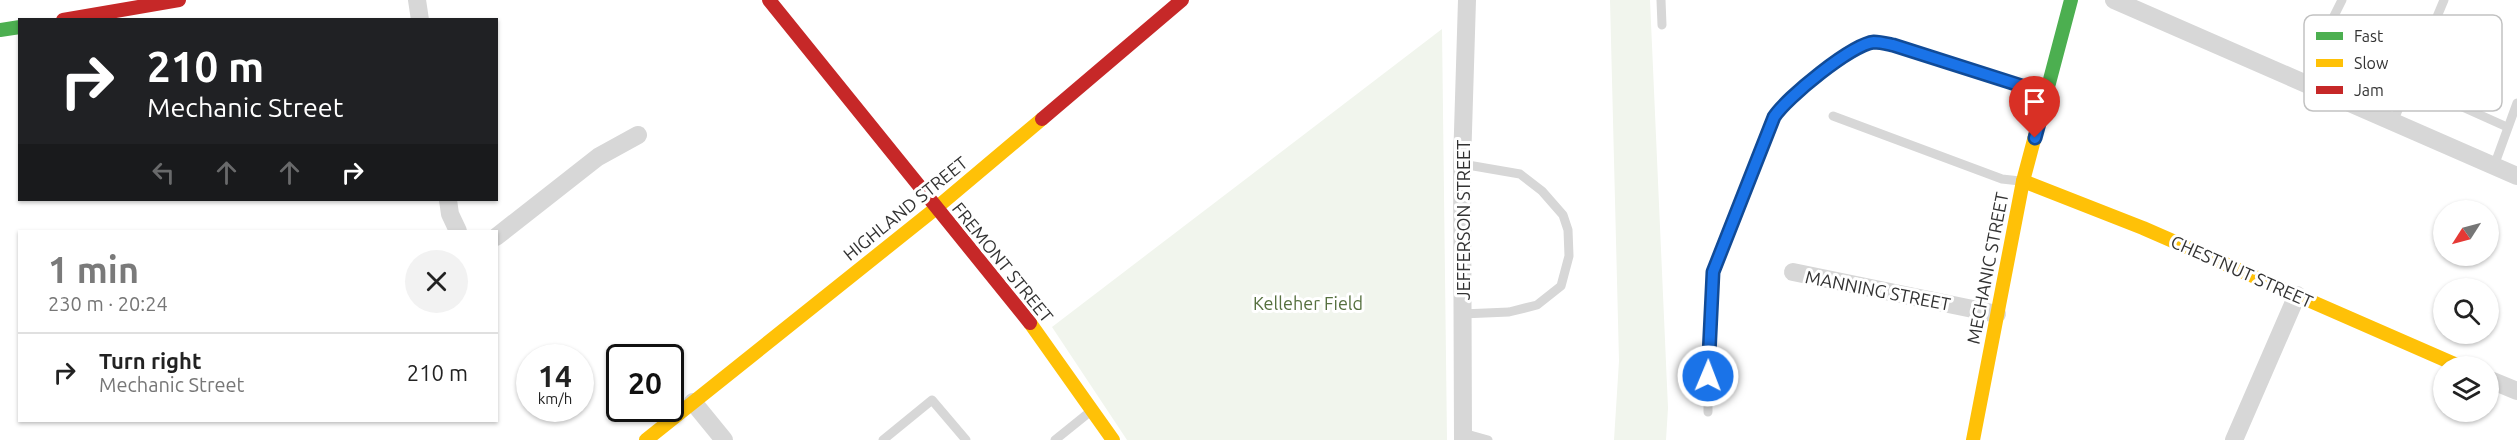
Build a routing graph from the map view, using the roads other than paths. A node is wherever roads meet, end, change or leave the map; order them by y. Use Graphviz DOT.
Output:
graph roads {
  1 [pos="179,0"];
  2 [pos="417,0"];
  3 [pos="769,0"];
  4 [pos="1182,0"];
  5 [pos="1467,0"];
  6 [pos="1661,0"];
  7 [pos="2070,0"];
  8 [pos="2114,0"];
  9 [pos="2342,0"];
  10 [pos="2444,0"];
  11 [pos="2334,15"];
  12 [pos="2438,15"];
  13 [pos="75,18"];
  14 [pos="420,18"];
  15 [pos="1662,25"];
  16 [pos="18,27"];
  17 [pos="0,30"];
  18 [pos="2304,83"];
  19 [pos="2047,94"];
  20 [pos="2517,103"];
  21 [pos="2368,111"];
  22 [pos="2398,111"];
  23 [pos="2471,111"];
  24 [pos="1833,116"];
  25 [pos="2393,122"];
  26 [pos="2507,127"];
  27 [pos="638,135"];
  28 [pos="1462,164"];
  29 [pos="2494,166"];
  30 [pos="2517,176"];
  31 [pos="2023,182"];
  32 [pos="448,201"];
  33 [pos="935,208"];
  34 [pos="458,230"];
  35 [pos="498,235"];
  36 [pos="1793,273"];
  37 [pos="2297,295"];
  38 [pos="1462,314"];
  39 [pos="1997,314"];
  40 [pos="2436,356"];
  41 [pos="2499,384"];
  42 [pos="2517,391"];
  43 [pos="693,402"];
  44 [pos="1093,409"];
  45 [pos="1708,412"];
  46 [pos="1463,436"];
  47 [pos="646,440"];
  48 [pos="724,440"];
  49 [pos="883,440"];
  50 [pos="966,440"];
  51 [pos="1055,440"];
  52 [pos="1113,440"];
  53 [pos="1488,440"];
  54 [pos="1972,440"];
  55 [pos="2234,440"];
  1 -- 13 [label="street"];
  2 -- 14 [label="street"];
  3 -- 33 [label="street, FREMONT STREET"];
  4 -- 33 [label="street, HIGHLAND STREET"];
  5 -- 28 [label="street, JEFFERSON STREET"];
  6 -- 15 [label="lane"];
  7 -- 19 [label="street, MECHANIC STREET"];
  8 -- 18 [label="street"];
  9 -- 11 [label="lane"];
  10 -- 12 [label="lane"];
  16 -- 17 [label="street"];
  19 -- 31 [label="street, MECHANIC STREET"];
  19 -- 45 [label="lane"];
  20 -- 26 [label="lane"];
  21 -- 25 [label="street"];
  22 -- 25 [label="lane"];
  23 -- 26 [label="lane"];
  24 -- 31 [label="lane"];
  25 -- 29 [label="street"];
  26 -- 29 [label="lane"];
  27 -- 35 [label="street"];
  28 -- 38 [label="street, JEFFERSON STREET"];
  28 -- 38 [label="lane"];
  29 -- 30 [label="street"];
  31 -- 37 [label="street, CHESTNUT STREET"];
  31 -- 39 [label="street, MECHANIC STREET"];
  32 -- 34 [label="street"];
  33 -- 43 [label="street, HIGHLAND STREET"];
  33 -- 44 [label="street, FREMONT STREET"];
  36 -- 39 [label="street, MANNING STREET"];
  37 -- 40 [label="street, CHESTNUT STREET"];
  37 -- 55 [label="street"];
  38 -- 46 [label="street, JEFFERSON STREET"];
  39 -- 54 [label="street, MECHANIC STREET"];
  41 -- 42 [label="street"];
  43 -- 47 [label="street, HIGHLAND STREET"];
  43 -- 48 [label="street"];
  44 -- 51 [label="lane"];
  44 -- 52 [label="street, FREMONT STREET"];
  46 -- 53 [label="lane"];
  49 -- 50 [label="lane"];
}
